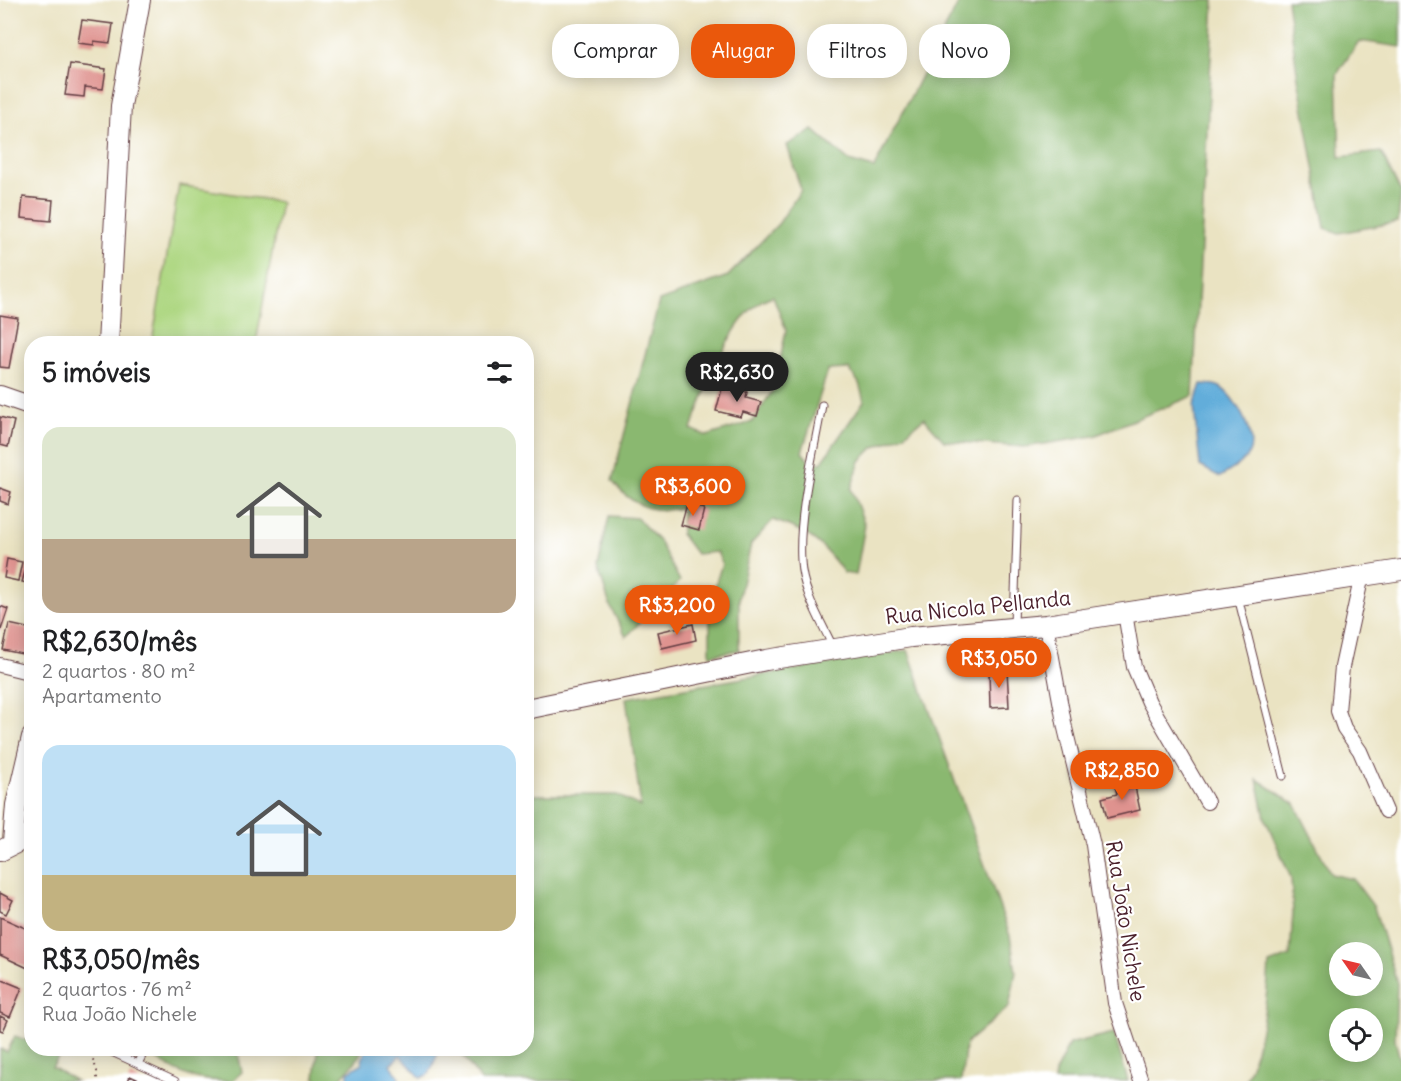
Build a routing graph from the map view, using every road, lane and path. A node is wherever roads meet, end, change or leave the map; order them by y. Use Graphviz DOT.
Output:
graph roads {
  1 [pos="140,0"];
  2 [pos="108,336"];
  3 [pos="0,395"];
  4 [pos="24,403"];
  5 [pos="822,405"];
  6 [pos="1018,500"];
  7 [pos="1401,570"];
  8 [pos="1362,575"];
  9 [pos="1237,595"];
  10 [pos="1125,613"];
  11 [pos="1046,626"];
  12 [pos="1013,627"];
  13 [pos="834,650"];
  14 [pos="0,665"];
  15 [pos="24,671"];
  16 [pos="534,707"];
  17 [pos="1283,776"];
  18 [pos="24,778"];
  19 [pos="1208,802"];
  20 [pos="1386,811"];
  21 [pos="15,843"];
  22 [pos="92,1056"];
  23 [pos="120,1056"];
  24 [pos="142,1056"];
  25 [pos="138,1064"];
  26 [pos="96,1081"];
  27 [pos="175,1081"];
  28 [pos="1141,1081"];
  1 -- 2 [label="main road"];
  3 -- 4 [label="street"];
  5 -- 13 [label="lane"];
  6 -- 12 [label="lane"];
  7 -- 8 [label="main road, Rua Nicola Pellanda"];
  8 -- 9 [label="main road, Rua Nicola Pellanda"];
  8 -- 20 [label="street"];
  9 -- 10 [label="main road, Rua Nicola Pellanda"];
  9 -- 17 [label="lane"];
  10 -- 11 [label="main road, Rua Nicola Pellanda"];
  10 -- 19 [label="street"];
  11 -- 12 [label="main road, Rua Nicola Pellanda"];
  11 -- 28 [label="street, Rua João Nichele"];
  12 -- 13 [label="main road, Rua Nicola Pellanda"];
  13 -- 16 [label="main road, Rua Nicola Pellanda"];
  14 -- 15 [label="street"];
  18 -- 21 [label="main road"];
  22 -- 26 [label="path"];
  23 -- 25 [label="lane"];
  24 -- 25 [label="lane"];
  25 -- 27 [label="lane"];
}
